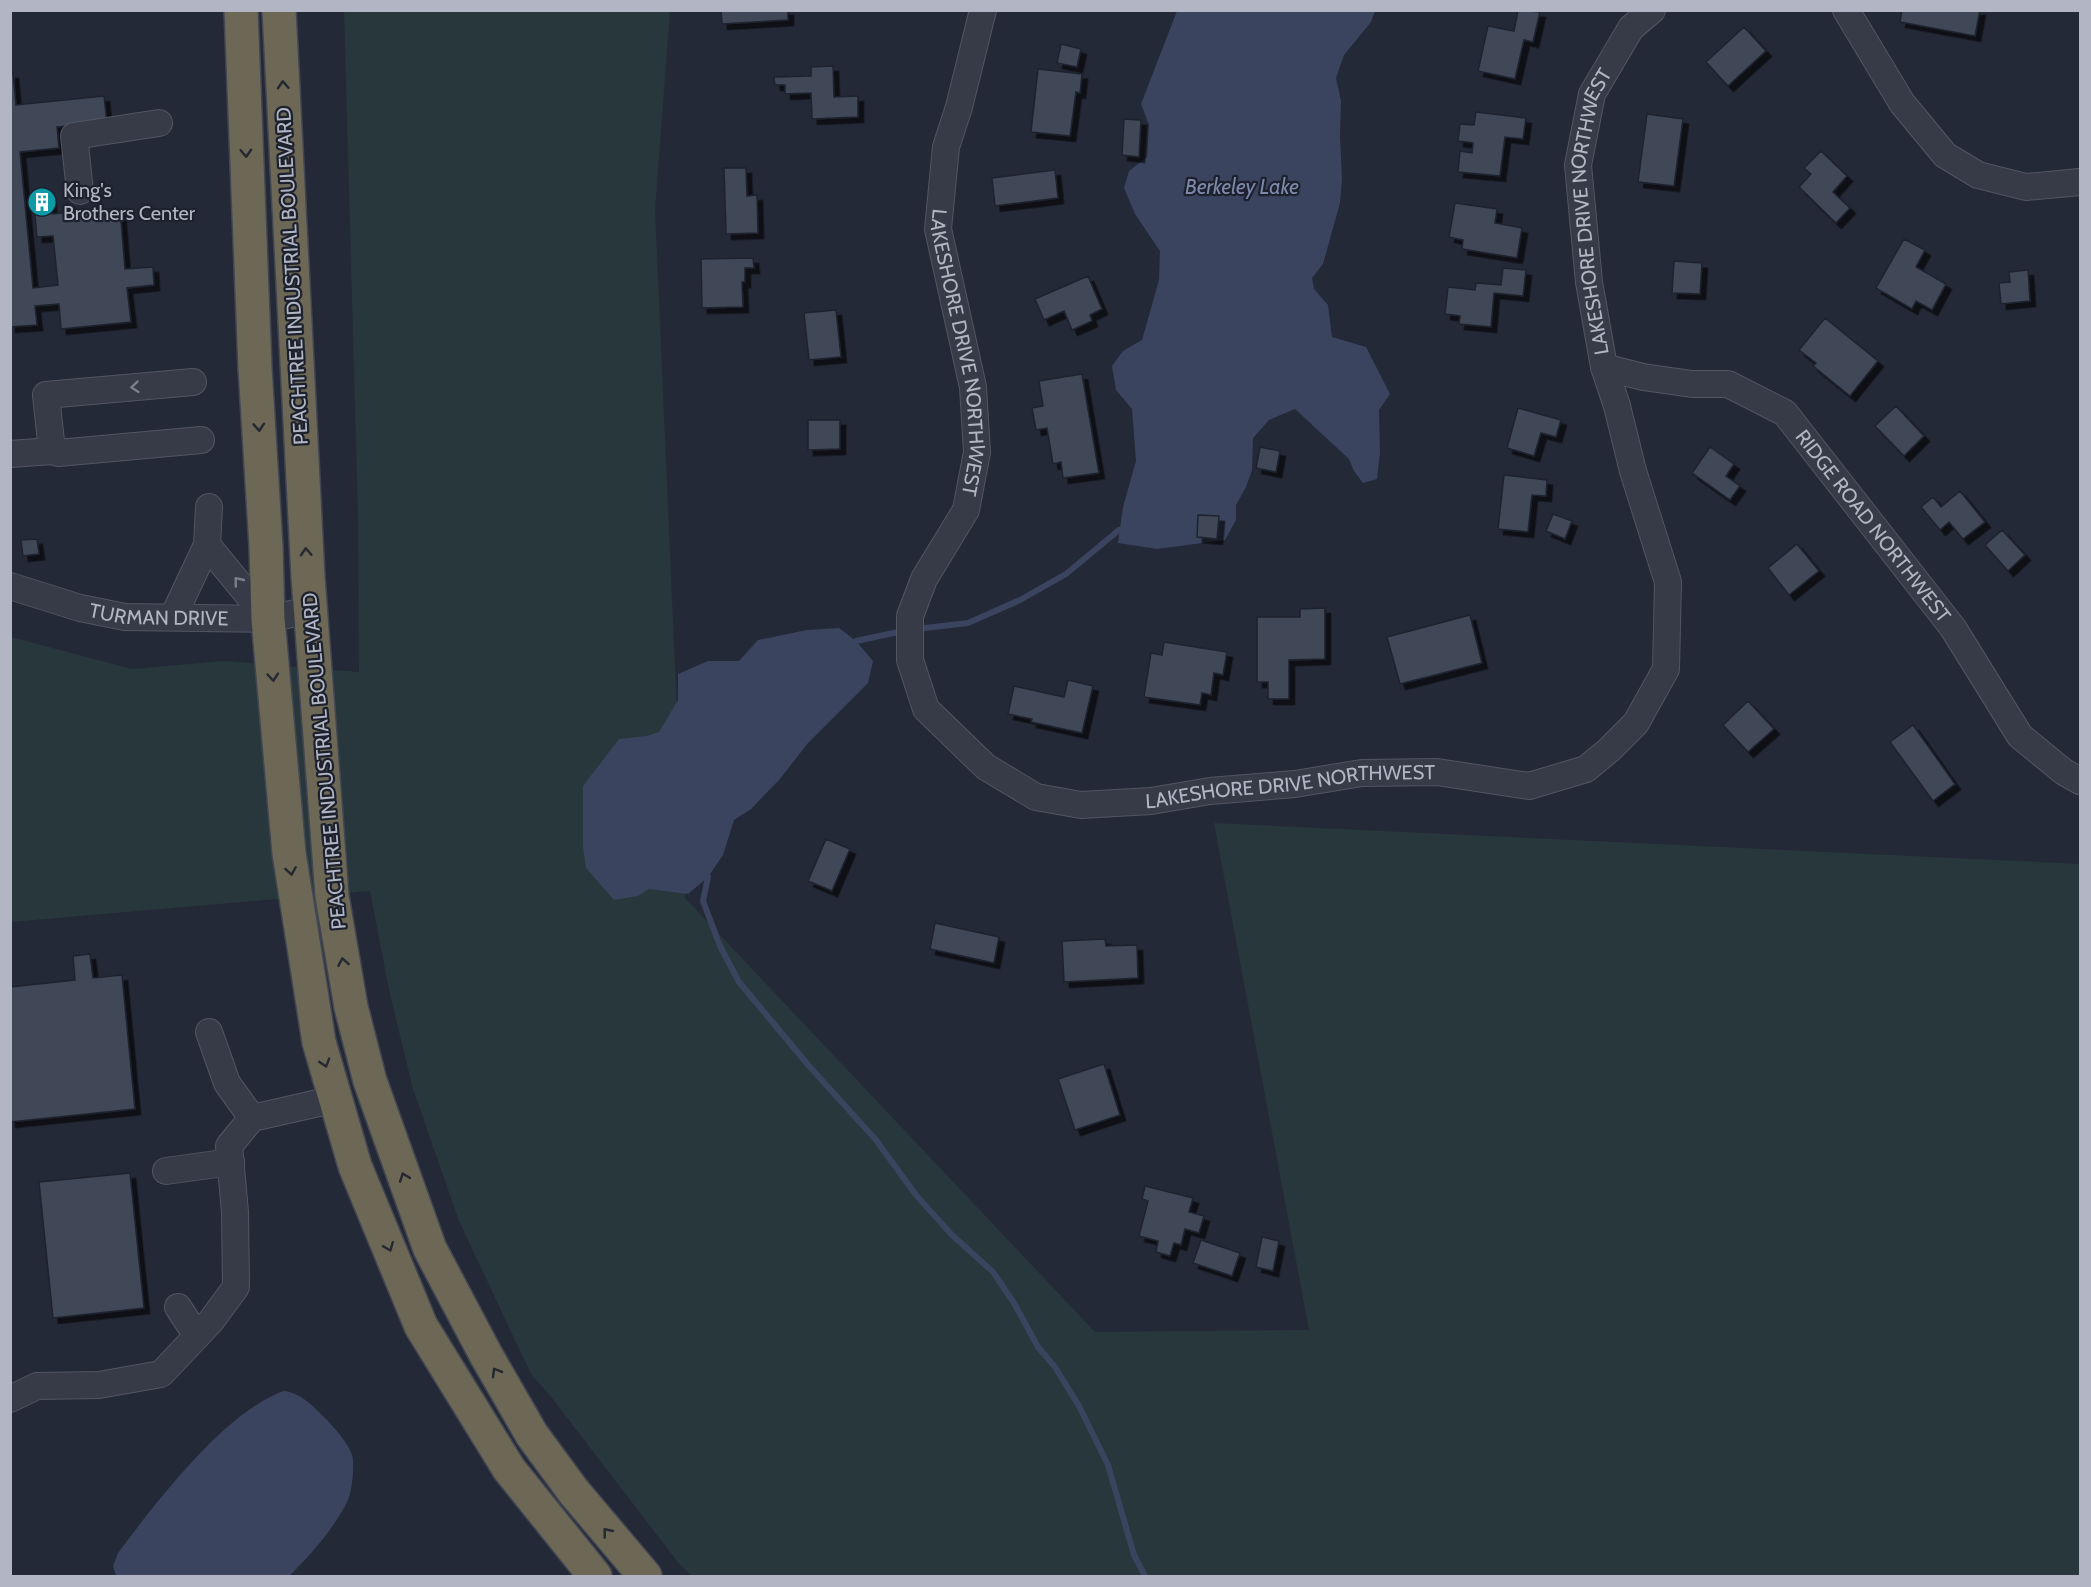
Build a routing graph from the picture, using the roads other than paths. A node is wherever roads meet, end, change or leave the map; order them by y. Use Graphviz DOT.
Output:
graph roads {
  1 [pos="241,10"];
  2 [pos="279,10"];
  3 [pos="982,10"];
  4 [pos="1652,10"];
  5 [pos="1846,10"];
  6 [pos="159,123"];
  7 [pos="2080,182"];
  8 [pos="80,191"];
  9 [pos="1604,367"];
  10 [pos="193,382"];
  11 [pos="201,440"];
  12 [pos="52,451"];
  13 [pos="10,454"];
  14 [pos="210,507"];
  15 [pos="207,544"];
  16 [pos="10,586"];
  17 [pos="310,610"];
  18 [pos="173,618"];
  19 [pos="268,618"];
  20 [pos="2080,781"];
  21 [pos="209,1032"];
  22 [pos="336,1099"];
  23 [pos="252,1118"];
  24 [pos="231,1162"];
  25 [pos="166,1171"];
  26 [pos="178,1307"];
  27 [pos="197,1336"];
  28 [pos="10,1399"];
  29 [pos="595,1576"];
  30 [pos="645,1576"];
  1 -- 19 [label="highway, PEACHTREE INDUSTRIAL BOULEVARD, one-way"];
  17 -- 2 [label="highway, PEACHTREE INDUSTRIAL BOULEVARD, one-way"];
  3 -- 9 [label="street, LAKESHORE DRIVE NORTHWEST"];
  4 -- 9 [label="street, LAKESHORE DRIVE NORTHWEST"];
  5 -- 7 [label="street"];
  6 -- 8 [label="street"];
  9 -- 20 [label="street, RIDGE ROAD NORTHWEST"];
  10 -- 12 [label="street, one-way"];
  11 -- 12 [label="street"];
  12 -- 13 [label="street"];
  14 -- 15 [label="street"];
  15 -- 18 [label="street"];
  19 -- 15 [label="street, one-way"];
  16 -- 18 [label="street, TURMAN DRIVE"];
  17 -- 19 [label="street, TURMAN DRIVE"];
  30 -- 17 [label="highway, PEACHTREE INDUSTRIAL BOULEVARD, one-way"];
  18 -- 19 [label="street, TURMAN DRIVE"];
  19 -- 22 [label="highway, PEACHTREE INDUSTRIAL BOULEVARD, one-way"];
  21 -- 23 [label="street"];
  22 -- 23 [label="street"];
  22 -- 29 [label="highway, PEACHTREE INDUSTRIAL BOULEVARD, one-way"];
  23 -- 24 [label="street"];
  24 -- 25 [label="street"];
  24 -- 27 [label="street"];
  26 -- 27 [label="street"];
  27 -- 28 [label="street"];
}
